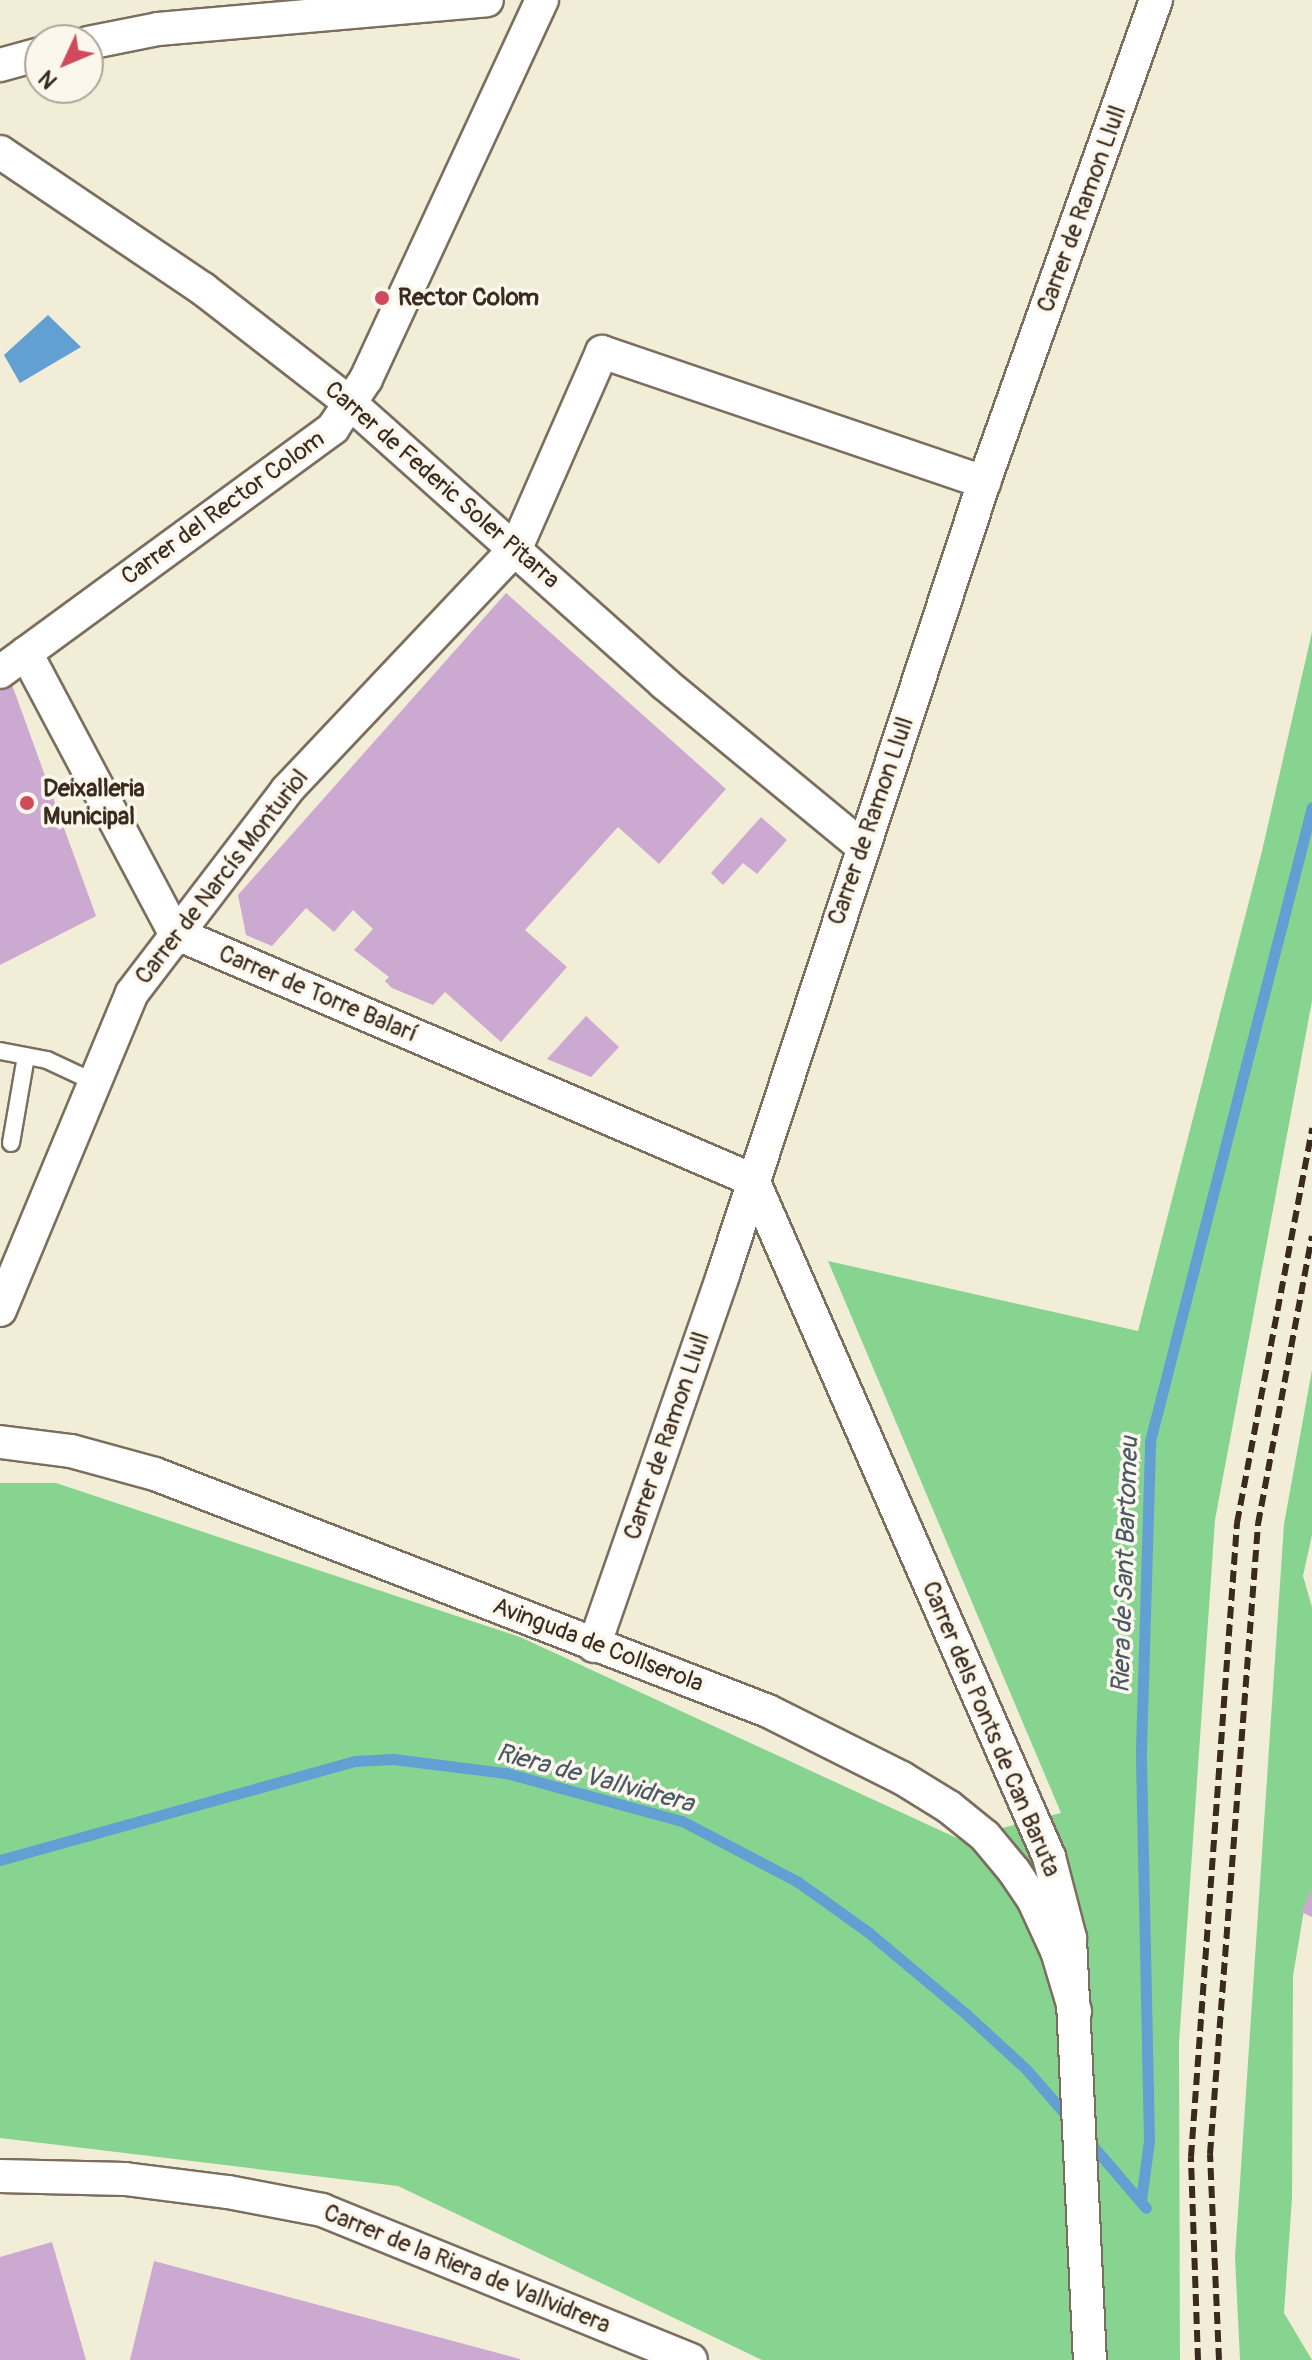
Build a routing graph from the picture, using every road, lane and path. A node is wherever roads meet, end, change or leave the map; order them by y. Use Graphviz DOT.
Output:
graph roads {
  1 [pos="487,0"];
  2 [pos="542,0"];
  3 [pos="1156,0"];
  4 [pos="104,40"];
  5 [pos="24,58"];
  6 [pos="0,65"];
  7 [pos="0,152"];
  8 [pos="350,403"];
  9 [pos="984,482"];
  10 [pos="516,548"];
  11 [pos="26,653"];
  12 [pos="0,672"];
  13 [pos="862,846"];
  14 [pos="175,933"];
  15 [pos="0,1051"];
  16 [pos="26,1056"];
  17 [pos="94,1082"];
  18 [pos="11,1143"];
  19 [pos="753,1180"];
  20 [pos="0,1310"];
  21 [pos="0,1442"];
  22 [pos="594,1646"];
  23 [pos="1075,2011"];
  24 [pos="0,2176"];
  25 [pos="691,2360"];
  26 [pos="1090,2360"];
  1 -- 4 [label="street"];
  2 -- 8 [label="street, Carrer del Rector Colom"];
  3 -- 9 [label="street, Carrer de Ramon Llull"];
  5 -- 6 [label="street"];
  7 -- 8 [label="street, Carrer de Federic Soler Pitarra"];
  8 -- 10 [label="street, Carrer de Federic Soler Pitarra"];
  8 -- 11 [label="street, Carrer del Rector Colom"];
  9 -- 10 [label="street"];
  9 -- 13 [label="street, Carrer de Ramon Llull"];
  10 -- 13 [label="street, Carrer de Federic Soler Pitarra"];
  10 -- 14 [label="street, Carrer de Narcís Monturiol"];
  11 -- 12 [label="street, Carrer del Rector Colom"];
  11 -- 14 [label="street"];
  13 -- 19 [label="street, Carrer de Ramon Llull"];
  14 -- 17 [label="street, Carrer de Narcís Monturiol"];
  14 -- 19 [label="street, Carrer de Torre Balarí"];
  15 -- 16 [label="lane"];
  16 -- 17 [label="lane"];
  16 -- 18 [label="lane"];
  17 -- 20 [label="street, Carrer de Narcís Monturiol"];
  19 -- 22 [label="street, Carrer de Ramon Llull"];
  19 -- 23 [label="street, Carrer dels Ponts de Can Baruta"];
  21 -- 22 [label="street, Avinguda de Collserola"];
  22 -- 23 [label="street, Avinguda de Collserola"];
  23 -- 26 [label="street, Carrer dels Ponts de Can Baruta"];
  24 -- 25 [label="street, Carrer de la Riera de Vallvidrera"];
}
